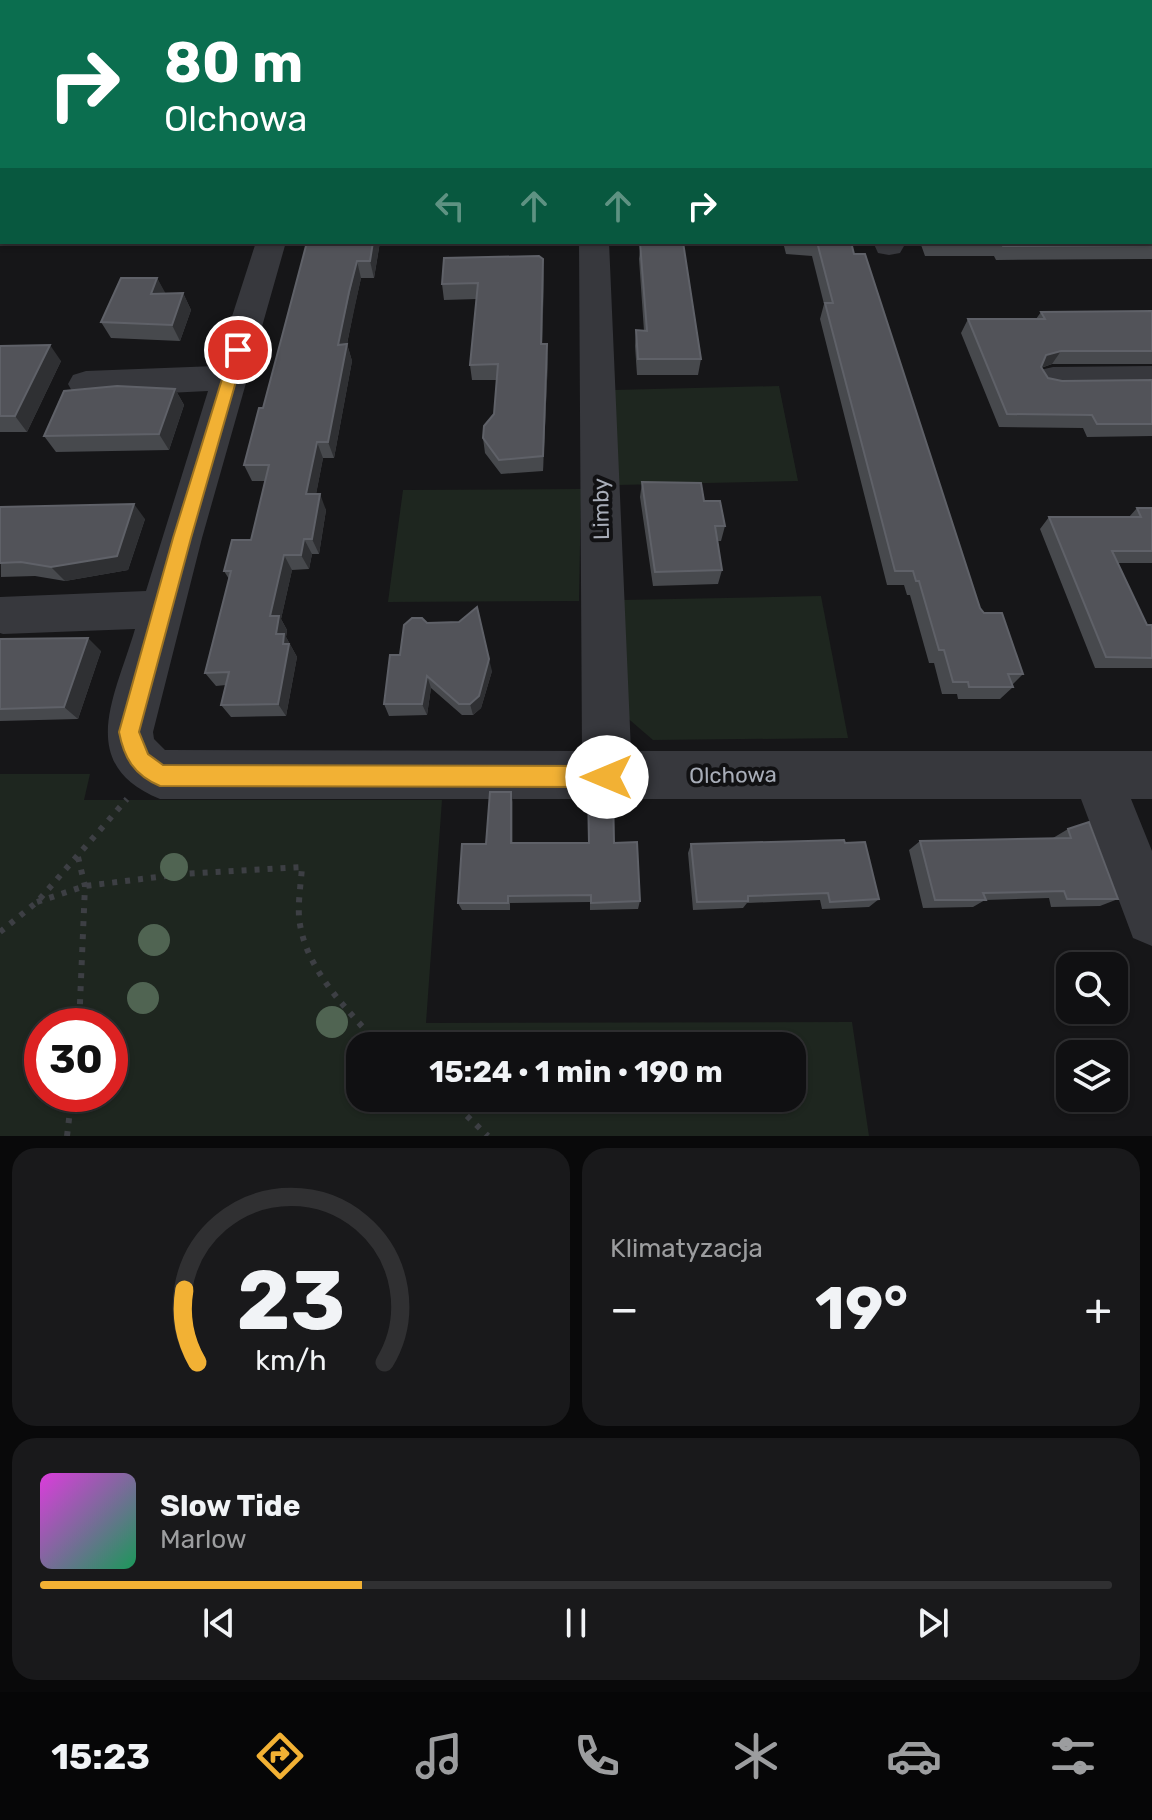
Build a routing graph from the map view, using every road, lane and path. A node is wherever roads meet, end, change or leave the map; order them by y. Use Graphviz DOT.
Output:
graph roads {
  1 [pos="270,244"];
  2 [pos="594,244"];
  3 [pos="230,378"];
  4 [pos="1152,378"];
  5 [pos="1053,379"];
  6 [pos="86,384"];
  7 [pos="162,609"];
  8 [pos="3,615"];
  9 [pos="150,770"];
  10 [pos="1097,775"];
  11 [pos="1152,775"];
  12 [pos="607,777"];
  13 [pos="78,857"];
  14 [pos="85,886"];
  15 [pos="37,902"];
  16 [pos="1152,919"];
  17 [pos="0,932"];
  18 [pos="80,1008"];
  19 [pos="368,1032"];
  20 [pos="70,1112"];
  21 [pos="463,1112"];
  22 [pos="67,1136"];
  23 [pos="488,1136"];
  1 -- 3 [label="street"];
  2 -- 12 [label="street, Limby"];
  3 -- 6 [label="street"];
  3 -- 7 [label="street"];
  4 -- 5 [label="street"];
  7 -- 8 [label="street"];
  7 -- 9 [label="street"];
  9 -- 12 [label="street, Olchowa"];
  9 -- 13 [label="path"];
  10 -- 11 [label="street, Olchowa"];
  10 -- 12 [label="street, Olchowa"];
  10 -- 16 [label="street"];
  13 -- 14 [label="path"];
  13 -- 15 [label="path"];
  14 -- 15 [label="path"];
  14 -- 18 [label="path"];
  14 -- 19 [label="path"];
  15 -- 17 [label="path"];
  20 -- 22 [label="path"];
  21 -- 23 [label="path"];
}
